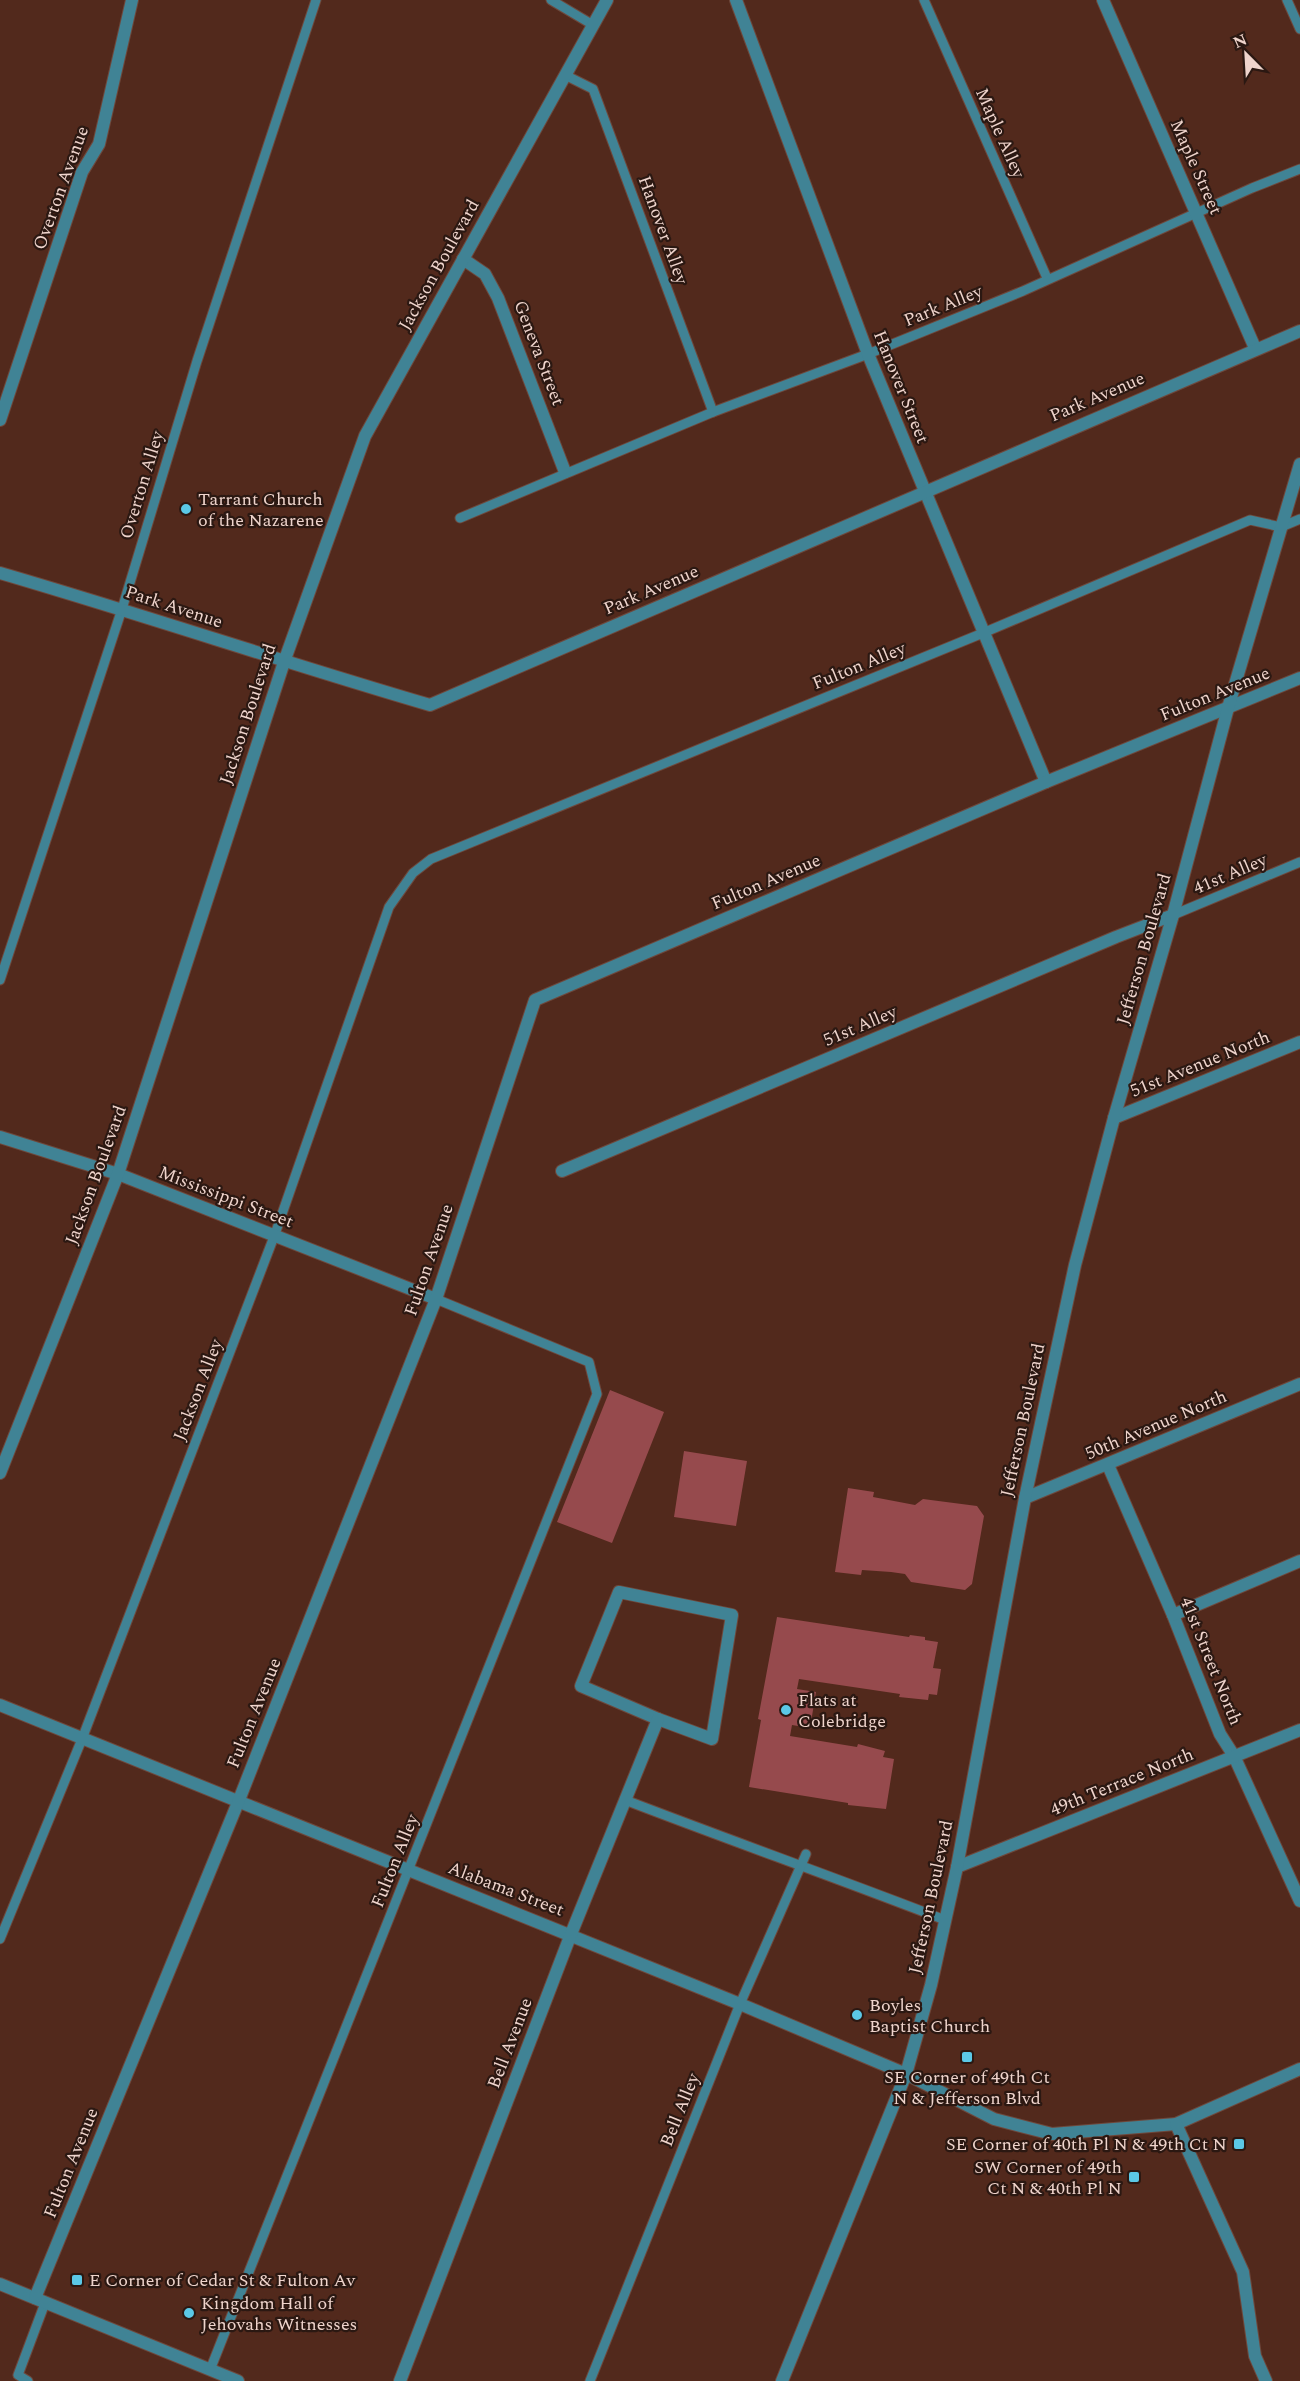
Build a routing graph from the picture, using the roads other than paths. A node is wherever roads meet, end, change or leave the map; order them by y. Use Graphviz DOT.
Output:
graph roads {
  1 [pos="132,0"];
  2 [pos="316,0"];
  3 [pos="551,0"];
  4 [pos="607,0"];
  5 [pos="736,0"];
  6 [pos="924,0"];
  7 [pos="1103,0"];
  8 [pos="1287,0"];
  9 [pos="593,25"];
  10 [pos="1300,30"];
  11 [pos="565,75"];
  12 [pos="1300,169"];
  13 [pos="1196,213"];
  14 [pos="463,259"];
  15 [pos="1047,278"];
  16 [pos="1300,331"];
  17 [pos="1255,348"];
  18 [pos="868,354"];
  19 [pos="713,412"];
  20 [pos="0,420"];
  21 [pos="1300,464"];
  22 [pos="565,472"];
  23 [pos="924,491"];
  24 [pos="460,518"];
  25 [pos="1300,519"];
  26 [pos="1281,527"];
  27 [pos="0,573"];
  28 [pos="122,609"];
  29 [pos="983,633"];
  30 [pos="284,662"];
  31 [pos="1300,678"];
  32 [pos="1228,708"];
  33 [pos="1046,782"];
  34 [pos="431,859"];
  35 [pos="1300,862"];
  36 [pos="1173,915"];
  37 [pos="0,980"];
  38 [pos="1300,1042"];
  39 [pos="1114,1118"];
  40 [pos="0,1137"];
  41 [pos="562,1171"];
  42 [pos="118,1174"];
  43 [pos="275,1234"];
  44 [pos="436,1299"];
  45 [pos="1300,1384"];
  46 [pos="1108,1465"];
  47 [pos="0,1473"];
  48 [pos="1025,1498"];
  49 [pos="1300,1562"];
  50 [pos="1173,1615"];
  51 [pos="0,1705"];
  52 [pos="658,1719"];
  53 [pos="1300,1730"];
  54 [pos="82,1739"];
  55 [pos="1234,1756"];
  56 [pos="239,1800"];
  57 [pos="625,1800"];
  58 [pos="806,1854"];
  59 [pos="802,1864"];
  60 [pos="957,1867"];
  61 [pos="409,1870"];
  62 [pos="1300,1901"];
  63 [pos="945,1920"];
  64 [pos="571,1934"];
  65 [pos="0,1939"];
  66 [pos="740,2004"];
  67 [pos="1300,2069"];
  68 [pos="906,2074"];
  69 [pos="1176,2124"];
  70 [pos="0,2284"];
  71 [pos="40,2300"];
  72 [pos="210,2370"];
  73 [pos="28,2381"];
  74 [pos="238,2381"];
  75 [pos="400,2381"];
  76 [pos="590,2381"];
  77 [pos="782,2381"];
  78 [pos="1266,2381"];
  1 -- 20 [label="street, Overton Avenue"];
  2 -- 28 [label="lane, Overton Alley"];
  3 -- 9 [label="lane"];
  4 -- 9 [label="street, Jackson Boulevard"];
  5 -- 18 [label="street, Hanover Street"];
  6 -- 15 [label="lane, Maple Alley"];
  7 -- 13 [label="street, Maple Street"];
  8 -- 10 [label="lane"];
  9 -- 11 [label="street, Jackson Boulevard"];
  11 -- 14 [label="street, Jackson Boulevard"];
  11 -- 19 [label="lane, Hanover Alley"];
  12 -- 13 [label="lane, Park Alley"];
  13 -- 15 [label="lane, Park Alley"];
  13 -- 17 [label="street, Maple Street"];
  14 -- 22 [label="street, Geneva Street"];
  14 -- 30 [label="street, Jackson Boulevard"];
  15 -- 18 [label="lane, Park Alley"];
  16 -- 17 [label="street, Park Avenue"];
  17 -- 23 [label="street, Park Avenue"];
  18 -- 19 [label="lane, Park Alley"];
  18 -- 23 [label="street, Hanover Street"];
  19 -- 22 [label="lane, Park Alley"];
  21 -- 26 [label="street, Jefferson Boulevard"];
  22 -- 24 [label="lane, Park Alley"];
  23 -- 29 [label="street, Hanover Street"];
  23 -- 30 [label="street, Park Avenue"];
  25 -- 26 [label="lane"];
  26 -- 29 [label="lane, Fulton Alley"];
  26 -- 32 [label="street, Jefferson Boulevard"];
  27 -- 28 [label="street, Park Avenue"];
  28 -- 30 [label="street, Park Avenue"];
  28 -- 37 [label="lane, Overton Alley"];
  29 -- 33 [label="street, Hanover Street"];
  29 -- 34 [label="lane, Fulton Alley"];
  30 -- 42 [label="street, Jackson Boulevard"];
  31 -- 32 [label="street, Fulton Avenue"];
  32 -- 33 [label="street, Fulton Avenue"];
  32 -- 36 [label="street, Jefferson Boulevard"];
  33 -- 44 [label="street, Fulton Avenue"];
  34 -- 43 [label="lane, Jackson Alley"];
  35 -- 36 [label="lane, 41st Alley"];
  36 -- 39 [label="street, Jefferson Boulevard"];
  36 -- 41 [label="street, 51st Alley"];
  38 -- 39 [label="street, 51st Avenue North"];
  39 -- 48 [label="street, Jefferson Boulevard"];
  40 -- 42 [label="street, Mississippi Street"];
  42 -- 43 [label="street, Mississippi Street"];
  42 -- 47 [label="street, Jackson Boulevard"];
  43 -- 44 [label="street, Mississippi Street"];
  43 -- 54 [label="lane, Jackson Alley"];
  44 -- 56 [label="street, Fulton Avenue"];
  44 -- 61 [label="lane, Fulton Alley"];
  45 -- 46 [label="street, 50th Avenue North"];
  46 -- 48 [label="street, 50th Avenue North"];
  46 -- 50 [label="street, 41st Street North"];
  48 -- 60 [label="street, Jefferson Boulevard"];
  49 -- 50 [label="street"];
  50 -- 55 [label="street, 41st Street North"];
  51 -- 54 [label="street, Alabama Street"];
  52 -- 52 [label="street"];
  52 -- 57 [label="street, Bell Avenue"];
  53 -- 55 [label="street, 49th Terrace North"];
  54 -- 56 [label="street, Alabama Street"];
  54 -- 65 [label="lane, Jackson Alley"];
  55 -- 60 [label="street, 49th Terrace North"];
  55 -- 62 [label="street, 41st Street North"];
  56 -- 61 [label="street, Alabama Street"];
  56 -- 71 [label="street, Fulton Avenue"];
  57 -- 59 [label="lane"];
  57 -- 64 [label="street, Bell Avenue"];
  58 -- 59 [label="lane, Bell Alley"];
  59 -- 63 [label="lane"];
  59 -- 66 [label="lane, Bell Alley"];
  60 -- 63 [label="street, Jefferson Boulevard"];
  61 -- 64 [label="street, Alabama Street"];
  61 -- 72 [label="lane, Fulton Alley"];
  63 -- 68 [label="street, Jefferson Boulevard"];
  64 -- 66 [label="street, Alabama Street"];
  64 -- 75 [label="street, Bell Avenue"];
  66 -- 68 [label="street, Alabama Street"];
  66 -- 76 [label="lane, Bell Alley"];
  67 -- 69 [label="street, Alabama Street"];
  68 -- 69 [label="street, Alabama Street"];
  68 -- 77 [label="street, Jefferson Boulevard"];
  69 -- 78 [label="street"];
  70 -- 71 [label="street"];
  71 -- 72 [label="street"];
  71 -- 73 [label="lane"];
  72 -- 74 [label="street"];
}
